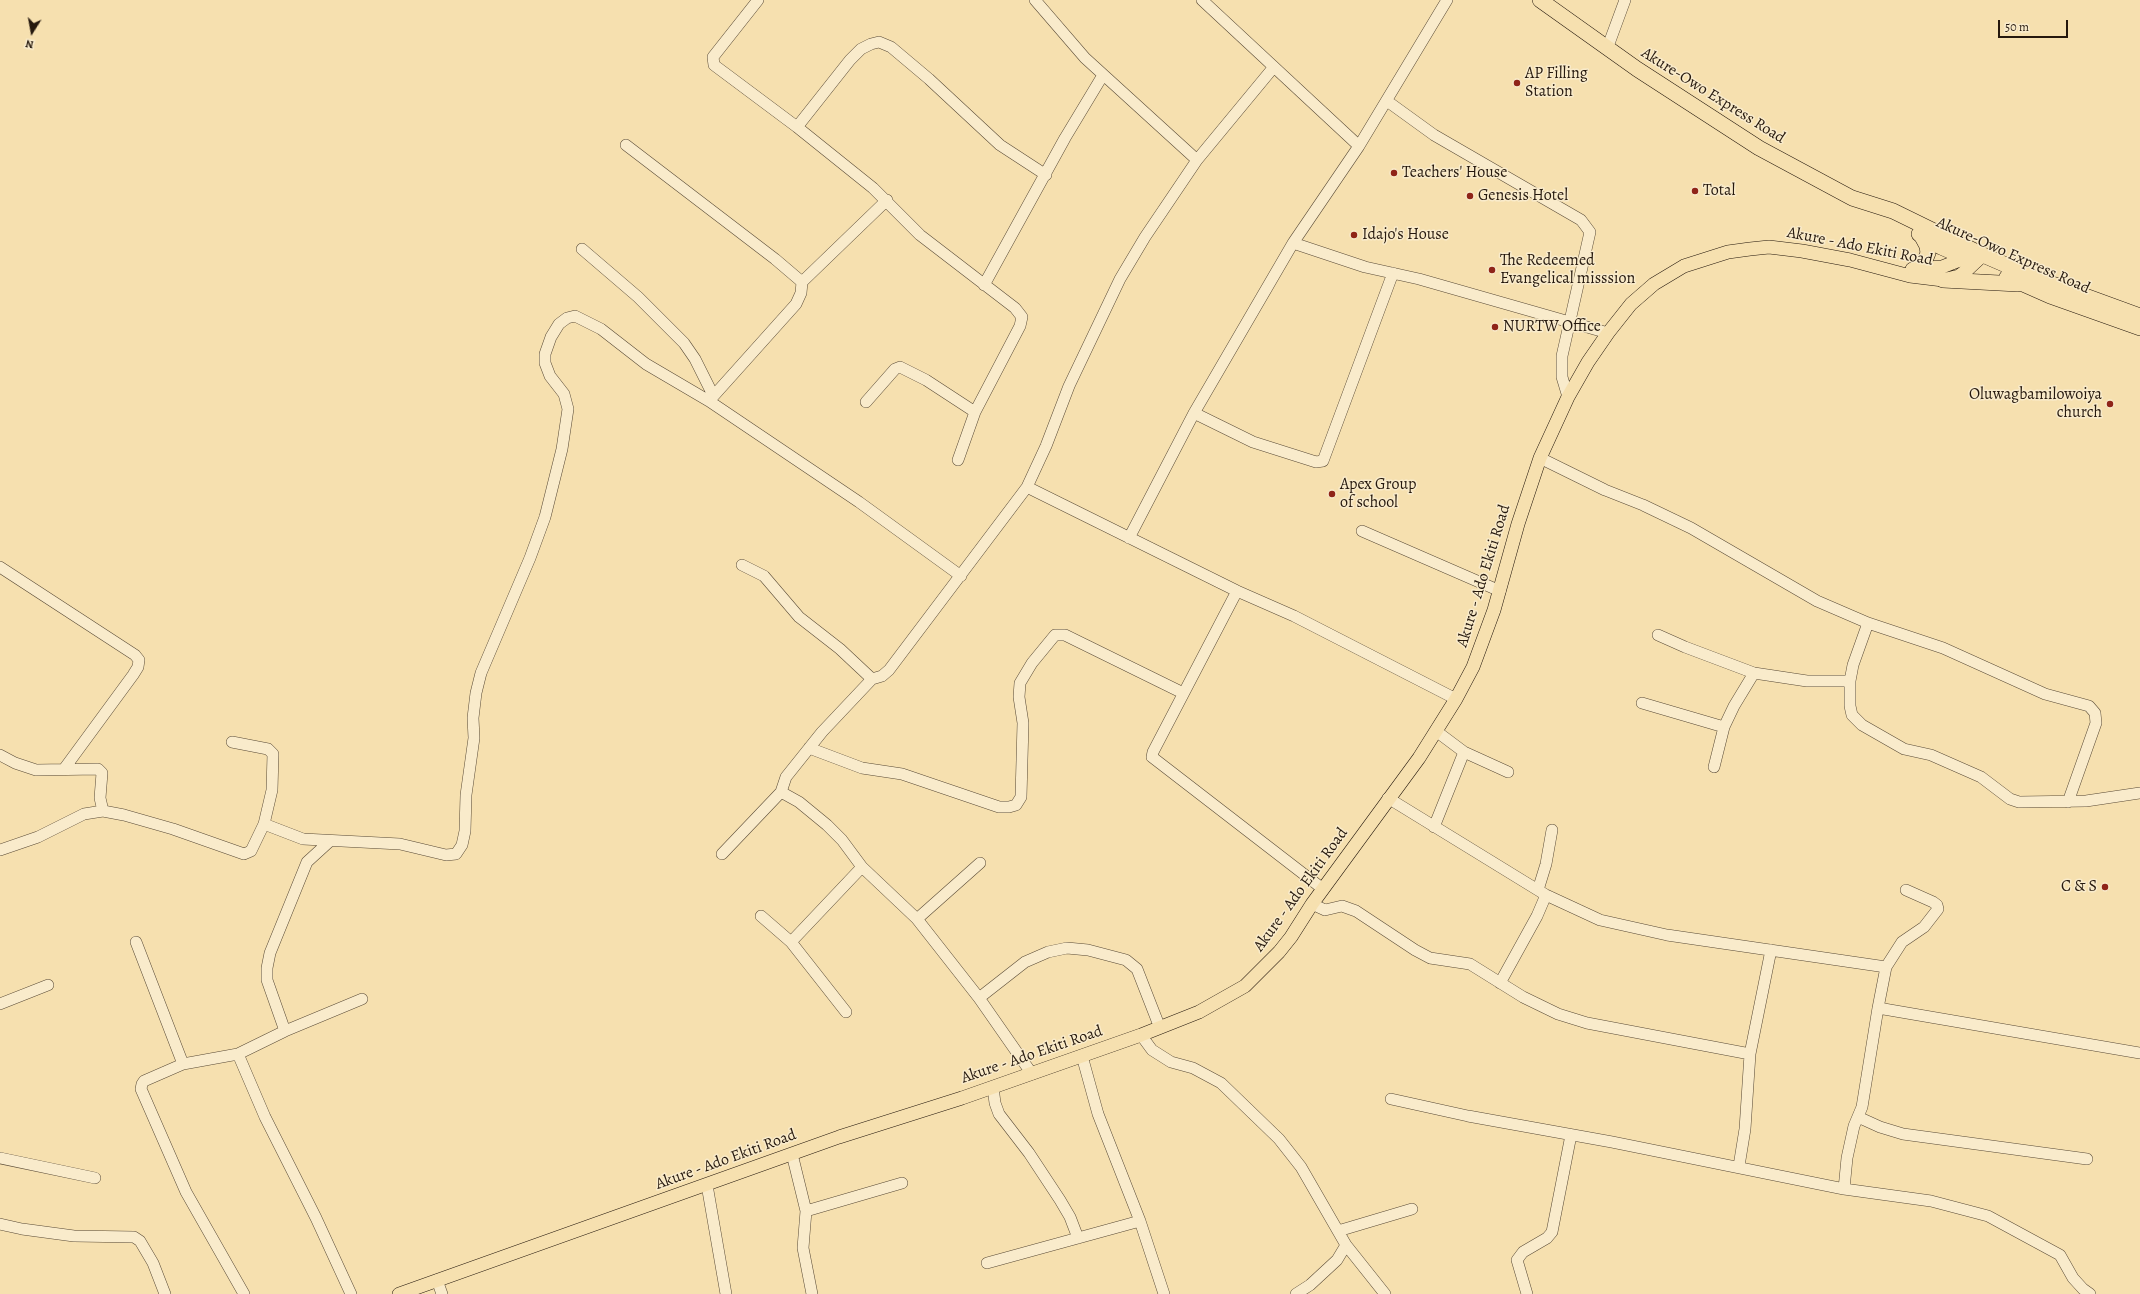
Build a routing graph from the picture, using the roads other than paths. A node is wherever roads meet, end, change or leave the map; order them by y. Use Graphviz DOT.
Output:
graph roads {
  1 [pos="758,0"];
  2 [pos="1035,0"];
  3 [pos="1202,0"];
  4 [pos="1447,0"];
  5 [pos="1540,0"];
  6 [pos="1625,0"];
  7 [pos="1607,48"];
  8 [pos="1273,68"];
  9 [pos="1103,75"];
  10 [pos="1387,102"];
  11 [pos="797,127"];
  12 [pos="626,145"];
  13 [pos="1359,146"];
  14 [pos="1197,160"];
  15 [pos="1046,175"];
  16 [pos="887,200"];
  17 [pos="1876,207"];
  18 [pos="1922,235"];
  19 [pos="1293,243"];
  20 [pos="582,249"];
  21 [pos="1974,257"];
  22 [pos="1915,269"];
  23 [pos="1891,270"];
  24 [pos="1393,273"];
  25 [pos="1944,280"];
  26 [pos="802,282"];
  27 [pos="2023,284"];
  28 [pos="984,285"];
  29 [pos="2140,316"];
  30 [pos="1570,321"];
  31 [pos="2140,328"];
  32 [pos="1608,332"];
  33 [pos="1568,397"];
  34 [pos="711,398"];
  35 [pos="866,402"];
  36 [pos="975,412"];
  37 [pos="1194,413"];
  38 [pos="1540,458"];
  39 [pos="958,460"];
  40 [pos="1026,487"];
  41 [pos="1362,531"];
  42 [pos="1129,538"];
  43 [pos="742,565"];
  44 [pos="0,567"];
  45 [pos="961,576"];
  46 [pos="1237,591"];
  47 [pos="1500,591"];
  48 [pos="1868,623"];
  49 [pos="1658,635"];
  50 [pos="1754,673"];
  51 [pos="872,679"];
  52 [pos="1850,681"];
  53 [pos="1183,693"];
  54 [pos="1456,699"];
  55 [pos="1642,703"];
  56 [pos="1724,727"];
  57 [pos="1436,731"];
  58 [pos="232,742"];
  59 [pos="809,748"];
  60 [pos="1464,752"];
  61 [pos="0,755"];
  62 [pos="1714,766"];
  63 [pos="64,769"];
  64 [pos="1508,772"];
  65 [pos="781,792"];
  66 [pos="2140,793"];
  67 [pos="1388,798"];
  68 [pos="2068,802"];
  69 [pos="103,811"];
  70 [pos="264,824"];
  71 [pos="1434,827"];
  72 [pos="1552,830"];
  73 [pos="330,841"];
  74 [pos="0,850"];
  75 [pos="722,854"];
  76 [pos="980,863"];
  77 [pos="862,868"];
  78 [pos="1323,889"];
  79 [pos="1906,890"];
  80 [pos="1542,893"];
  81 [pos="1312,904"];
  82 [pos="761,916"];
  83 [pos="917,919"];
  84 [pos="136,942"];
  85 [pos="791,942"];
  86 [pos="1771,950"];
  87 [pos="1886,967"];
  88 [pos="1500,983"];
  89 [pos="48,985"];
  90 [pos="979,998"];
  91 [pos="362,999"];
  92 [pos="0,1004"];
  93 [pos="1878,1008"];
  94 [pos="846,1012"];
  95 [pos="1160,1028"];
  96 [pos="285,1031"];
  97 [pos="1141,1035"];
  98 [pos="2140,1053"];
  99 [pos="238,1054"];
  100 [pos="1750,1054"];
  101 [pos="1082,1056"];
  102 [pos="183,1064"];
  103 [pos="1032,1074"];
  104 [pos="993,1087"];
  105 [pos="1391,1099"];
  106 [pos="1858,1116"];
  107 [pos="1571,1135"];
  108 [pos="792,1154"];
  109 [pos="0,1158"];
  110 [pos="2087,1159"];
  111 [pos="1738,1166"];
  112 [pos="95,1178"];
  113 [pos="902,1183"];
  114 [pos="708,1185"];
  115 [pos="1844,1188"];
  116 [pos="1412,1209"];
  117 [pos="806,1211"];
  118 [pos="1140,1221"];
  119 [pos="0,1224"];
  120 [pos="1338,1230"];
  121 [pos="1078,1238"];
  122 [pos="1346,1245"];
  123 [pos="987,1263"];
  124 [pos="437,1280"];
  125 [pos="165,1294"];
  126 [pos="244,1294"];
  127 [pos="351,1294"];
  128 [pos="399,1294"];
  129 [pos="442,1294"];
  130 [pos="726,1294"];
  131 [pos="812,1294"];
  132 [pos="1164,1294"];
  133 [pos="1296,1294"];
  134 [pos="1385,1294"];
  135 [pos="1527,1294"];
  136 [pos="2090,1294"];
  1 -- 11 [label="street"];
  2 -- 9 [label="street"];
  3 -- 8 [label="street"];
  4 -- 10 [label="street"];
  5 -- 7 [label="highway, Akure-Owo Express Road"];
  6 -- 7 [label="street"];
  7 -- 17 [label="highway, Akure-Owo Express Road"];
  8 -- 13 [label="street"];
  8 -- 14 [label="street"];
  9 -- 14 [label="street"];
  9 -- 15 [label="street"];
  10 -- 13 [label="street"];
  10 -- 30 [label="street"];
  11 -- 15 [label="street"];
  11 -- 16 [label="street"];
  12 -- 26 [label="street"];
  13 -- 19 [label="street"];
  14 -- 40 [label="street"];
  15 -- 28 [label="street"];
  16 -- 26 [label="street"];
  16 -- 28 [label="street"];
  17 -- 18 [label="highway, Akure-Owo Express Road"];
  17 -- 21 [label="highway, Akure-Owo Express Road"];
  18 -- 21 [label="highway, Akure-Owo Express Road"];
  18 -- 22 [label="highway"];
  19 -- 24 [label="street"];
  19 -- 37 [label="street"];
  20 -- 34 [label="street"];
  21 -- 22 [label="main road"];
  21 -- 25 [label="main road"];
  21 -- 27 [label="highway, Akure-Owo Express Road"];
  21 -- 29 [label="highway, Akure-Owo Express Road"];
  22 -- 23 [label="main road"];
  23 -- 25 [label="main road, Akure - Ado Ekiti Road"];
  23 -- 32 [label="main road, Akure - Ado Ekiti Road"];
  24 -- 30 [label="street"];
  24 -- 37 [label="street"];
  25 -- 27 [label="highway"];
  26 -- 34 [label="street"];
  27 -- 31 [label="highway, Akure-Owo Express Road"];
  28 -- 36 [label="street"];
  30 -- 32 [label="street"];
  30 -- 33 [label="street"];
  32 -- 33 [label="main road, Akure - Ado Ekiti Road"];
  33 -- 38 [label="main road, Akure - Ado Ekiti Road"];
  34 -- 45 [label="street"];
  34 -- 73 [label="street"];
  35 -- 36 [label="street"];
  36 -- 39 [label="street"];
  37 -- 42 [label="street"];
  38 -- 47 [label="main road, Akure - Ado Ekiti Road"];
  38 -- 48 [label="street"];
  40 -- 42 [label="street"];
  40 -- 45 [label="street"];
  41 -- 47 [label="street"];
  42 -- 46 [label="street"];
  43 -- 51 [label="street"];
  44 -- 63 [label="street"];
  45 -- 51 [label="street"];
  46 -- 53 [label="street"];
  46 -- 54 [label="street"];
  47 -- 54 [label="main road, Akure - Ado Ekiti Road"];
  48 -- 52 [label="street"];
  48 -- 68 [label="street"];
  49 -- 50 [label="street"];
  50 -- 52 [label="street"];
  50 -- 56 [label="street"];
  51 -- 59 [label="street"];
  52 -- 68 [label="street"];
  53 -- 59 [label="street"];
  53 -- 78 [label="street"];
  54 -- 57 [label="main road, Akure - Ado Ekiti Road"];
  55 -- 56 [label="street"];
  56 -- 62 [label="street"];
  57 -- 60 [label="street"];
  57 -- 67 [label="main road, Akure - Ado Ekiti Road"];
  58 -- 70 [label="street"];
  59 -- 65 [label="street"];
  60 -- 64 [label="street"];
  60 -- 71 [label="street"];
  61 -- 63 [label="street"];
  63 -- 69 [label="street"];
  65 -- 75 [label="street"];
  65 -- 77 [label="street"];
  66 -- 68 [label="street"];
  67 -- 71 [label="street"];
  67 -- 78 [label="main road, Akure - Ado Ekiti Road"];
  69 -- 70 [label="street"];
  69 -- 74 [label="street"];
  70 -- 73 [label="street"];
  71 -- 80 [label="street"];
  72 -- 80 [label="street"];
  73 -- 96 [label="street"];
  76 -- 83 [label="street"];
  77 -- 83 [label="street"];
  77 -- 85 [label="street"];
  78 -- 81 [label="main road, Akure - Ado Ekiti Road"];
  79 -- 87 [label="street"];
  80 -- 86 [label="street"];
  80 -- 88 [label="street"];
  81 -- 88 [label="street"];
  81 -- 95 [label="main road, Akure - Ado Ekiti Road"];
  82 -- 85 [label="street"];
  83 -- 90 [label="street"];
  84 -- 102 [label="street"];
  85 -- 94 [label="street"];
  86 -- 87 [label="street"];
  86 -- 100 [label="street"];
  87 -- 93 [label="street"];
  88 -- 100 [label="street"];
  89 -- 92 [label="street"];
  90 -- 95 [label="street"];
  90 -- 103 [label="street"];
  91 -- 96 [label="street"];
  93 -- 98 [label="street"];
  93 -- 106 [label="street"];
  95 -- 97 [label="main road, Akure - Ado Ekiti Road"];
  96 -- 99 [label="street"];
  97 -- 101 [label="main road, Akure - Ado Ekiti Road"];
  97 -- 120 [label="street"];
  99 -- 102 [label="street"];
  99 -- 127 [label="street"];
  100 -- 111 [label="street"];
  101 -- 103 [label="main road, Akure - Ado Ekiti Road"];
  101 -- 118 [label="street"];
  102 -- 126 [label="street"];
  103 -- 104 [label="main road, Akure - Ado Ekiti Road"];
  104 -- 108 [label="main road, Akure - Ado Ekiti Road"];
  104 -- 121 [label="street"];
  105 -- 107 [label="street"];
  106 -- 110 [label="street"];
  106 -- 115 [label="street"];
  107 -- 111 [label="street"];
  107 -- 135 [label="street"];
  108 -- 114 [label="main road, Akure - Ado Ekiti Road"];
  108 -- 117 [label="street"];
  109 -- 112 [label="street"];
  111 -- 115 [label="street"];
  113 -- 117 [label="street"];
  114 -- 124 [label="main road, Akure - Ado Ekiti Road"];
  114 -- 130 [label="street"];
  115 -- 136 [label="street"];
  116 -- 120 [label="street"];
  117 -- 131 [label="street"];
  118 -- 121 [label="street"];
  118 -- 132 [label="street"];
  119 -- 125 [label="street"];
  120 -- 122 [label="street"];
  121 -- 123 [label="street"];
  122 -- 133 [label="street"];
  122 -- 134 [label="street"];
  124 -- 128 [label="main road, Akure - Ado Ekiti Road"];
  124 -- 129 [label="street"];
}
